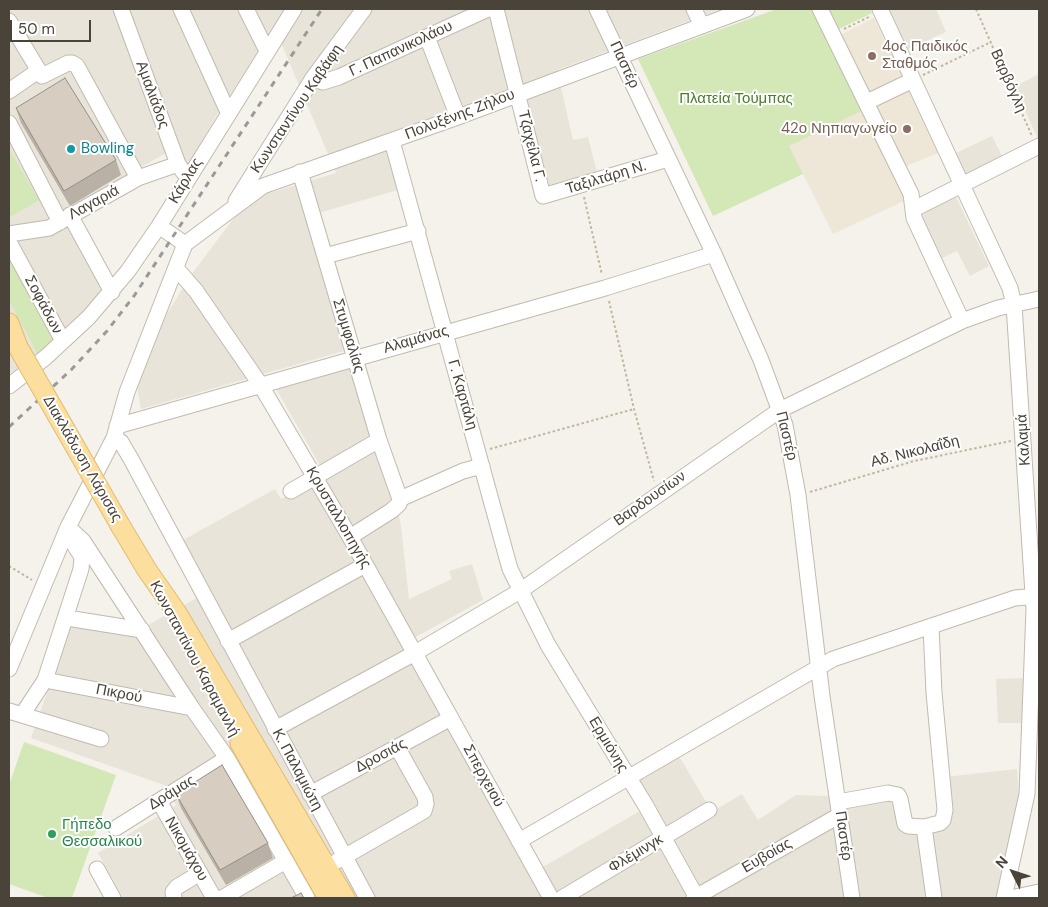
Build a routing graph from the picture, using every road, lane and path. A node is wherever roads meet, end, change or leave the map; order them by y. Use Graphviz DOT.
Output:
graph roads {
  1 [pos="121,9"];
  2 [pos="181,9"];
  3 [pos="246,9"];
  4 [pos="294,9"];
  5 [pos="364,9"];
  6 [pos="488,9"];
  7 [pos="496,9"];
  8 [pos="597,9"];
  9 [pos="694,9"];
  10 [pos="747,9"];
  11 [pos="820,9"];
  12 [pos="976,9"];
  13 [pos="880,10"];
  14 [pos="9,21"];
  15 [pos="702,26"];
  16 [pos="833,35"];
  17 [pos="426,37"];
  18 [pos="991,42"];
  19 [pos="267,51"];
  20 [pos="620,55"];
  21 [pos="38,71"];
  22 [pos="313,78"];
  23 [pos="913,80"];
  24 [pos="9,91"];
  25 [pos="518,93"];
  26 [pos="866,102"];
  27 [pos="228,112"];
  28 [pos="458,117"];
  29 [pos="9,123"];
  30 [pos="392,141"];
  31 [pos="1038,149"];
  32 [pos="668,159"];
  33 [pos="178,164"];
  34 [pos="300,172"];
  35 [pos="138,178"];
  36 [pos="188,179"];
  37 [pos="582,184"];
  38 [pos="962,186"];
  39 [pos="543,196"];
  40 [pos="231,209"];
  41 [pos="914,209"];
  42 [pos="65,219"];
  43 [pos="159,226"];
  44 [pos="418,231"];
  45 [pos="9,234"];
  46 [pos="9,242"];
  47 [pos="185,244"];
  48 [pos="714,254"];
  49 [pos="325,256"];
  50 [pos="176,268"];
  51 [pos="605,288"];
  52 [pos="112,292"];
  53 [pos="1039,299"];
  54 [pos="1014,304"];
  55 [pos="962,321"];
  56 [pos="9,322"];
  57 [pos="444,332"];
  58 [pos="14,340"];
  59 [pos="62,341"];
  60 [pos="354,357"];
  61 [pos="260,384"];
  62 [pos="9,386"];
  63 [pos="634,409"];
  64 [pos="780,410"];
  65 [pos="116,432"];
  66 [pos="379,440"];
  67 [pos="1024,440"];
  68 [pos="480,459"];
  69 [pos="315,477"];
  70 [pos="291,491"];
  71 [pos="658,494"];
  72 [pos="798,495"];
  73 [pos="400,498"];
  74 [pos="66,532"];
  75 [pos="350,537"];
  76 [pos="365,565"];
  77 [pos="9,566"];
  78 [pos="147,570"];
  79 [pos="43,586"];
  80 [pos="520,591"];
  81 [pos="1036,596"];
  82 [pos="67,618"];
  83 [pos="931,626"];
  84 [pos="142,630"];
  85 [pos="228,641"];
  86 [pos="415,653"];
  87 [pos="819,668"];
  88 [pos="9,670"];
  89 [pos="45,680"];
  90 [pos="192,708"];
  91 [pos="16,713"];
  92 [pos="452,718"];
  93 [pos="275,729"];
  94 [pos="101,739"];
  95 [pos="397,747"];
  96 [pos="227,758"];
  97 [pos="629,779"];
  98 [pos="310,794"];
  99 [pos="159,800"];
  100 [pos="839,808"];
  101 [pos="709,810"];
  102 [pos="924,827"];
  103 [pos="116,828"];
  104 [pos="663,838"];
  105 [pos="519,841"];
  106 [pos="344,857"];
  107 [pos="286,861"];
  108 [pos="327,867"];
  109 [pos="97,869"];
  110 [pos="200,873"];
  111 [pos="1039,892"];
  112 [pos="113,898"];
  113 [pos="174,898"];
  114 [pos="214,898"];
  115 [pos="222,898"];
  116 [pos="307,898"];
  117 [pos="328,898"];
  118 [pos="345,898"];
  119 [pos="367,898"];
  120 [pos="552,898"];
  121 [pos="562,898"];
  122 [pos="696,898"];
  123 [pos="852,898"];
  124 [pos="934,898"];
  125 [pos="1004,898"];
  126 [pos="1010,898"];
  1 -- 33 [label="street, Αμαλιάδος"];
  2 -- 27 [label="street"];
  3 -- 19 [label="street"];
  4 -- 19 [label="street, Κάρλας"];
  5 -- 22 [label="street, Κωνσταντίνου Καβάφη"];
  6 -- 17 [label="street, Γ. Παπανικολάου"];
  7 -- 25 [label="street, Τζαχείλα Γ."];
  8 -- 20 [label="street, Παστέρ"];
  9 -- 15 [label="street"];
  10 -- 15 [label="street, Πολυξένης Ζήλου"];
  11 -- 16 [label="street"];
  12 -- 18 [label="path, Βαρβόγλη"];
  13 -- 16 [label="path"];
  13 -- 23 [label="street, Καλαμά"];
  14 -- 21 [label="street"];
  15 -- 20 [label="street, Πολυξένης Ζήλου"];
  16 -- 26 [label="street"];
  17 -- 22 [label="street, Γ. Παπανικολάου"];
  17 -- 28 [label="street"];
  18 -- 23 [label="path"];
  18 -- 31 [label="path, Βαρβόγλη"];
  19 -- 27 [label="street, Κάρλας"];
  20 -- 25 [label="street, Πολυξένης Ζήλου"];
  20 -- 32 [label="street, Παστέρ"];
  21 -- 24 [label="street"];
  21 -- 35 [label="street"];
  22 -- 40 [label="street, Κωνσταντίνου Καβάφη"];
  23 -- 26 [label="street"];
  23 -- 38 [label="street, Καλαμά"];
  25 -- 28 [label="street, Πολυξένης Ζήλου"];
  25 -- 39 [label="street, Τζαχείλα Γ."];
  26 -- 41 [label="street"];
  27 -- 36 [label="street, Κάρλας"];
  28 -- 30 [label="street, Πολυξένης Ζήλου"];
  29 -- 42 [label="street"];
  30 -- 34 [label="street, Πολυξένης Ζήλου"];
  30 -- 44 [label="street, Γ. Καρτάλη"];
  31 -- 38 [label="street"];
  32 -- 37 [label="street, Ταξιλτάρη Ν."];
  32 -- 48 [label="street, Παστέρ"];
  33 -- 35 [label="street, Λαγαριά"];
  33 -- 36 [label="street, Αμαλιάδος"];
  34 -- 40 [label="street, Πολυξένης Ζήλου"];
  34 -- 49 [label="street, Στυμφαλίας"];
  35 -- 42 [label="street, Λαγαριά"];
  36 -- 43 [label="street, Κάρλας"];
  37 -- 39 [label="street, Ταξιλτάρη Ν."];
  37 -- 51 [label="path"];
  38 -- 41 [label="street"];
  38 -- 54 [label="street, Καλαμά"];
  40 -- 47 [label="street, Πολυξένης Ζήλου"];
  41 -- 55 [label="street"];
  42 -- 45 [label="street, Λαγαριά"];
  42 -- 52 [label="street"];
  43 -- 47 [label="street"];
  43 -- 52 [label="street, Κάρλας"];
  44 -- 49 [label="street"];
  44 -- 57 [label="street, Γ. Καρτάλη"];
  46 -- 59 [label="street, Σοφάδων"];
  47 -- 50 [label="street"];
  48 -- 51 [label="street, Αλαμάνας"];
  48 -- 64 [label="street, Παστέρ"];
  49 -- 60 [label="street, Στυμφαλίας"];
  50 -- 61 [label="street, Κρυσταλλοπηγής"];
  50 -- 65 [label="street"];
  51 -- 57 [label="street, Αλαμάνας"];
  51 -- 63 [label="path"];
  52 -- 59 [label="street, Κάρλας"];
  53 -- 54 [label="street, Βαρδουσίων"];
  54 -- 55 [label="street, Βαρδουσίων"];
  54 -- 67 [label="street, Καλαμά"];
  55 -- 64 [label="street, Βαρδουσίων"];
  56 -- 58 [label="main road, Διακλάδωση Λάρισας"];
  57 -- 60 [label="street, Αλαμάνας"];
  57 -- 68 [label="street, Γ. Καρτάλη"];
  58 -- 78 [label="main road, Διακλάδωση Λάρισας, bridge"];
  59 -- 62 [label="street, Κάρλας"];
  60 -- 61 [label="street, Αλαμάνας"];
  60 -- 66 [label="street, Στυμφαλίας"];
  61 -- 65 [label="street, Αλαμάνας"];
  61 -- 69 [label="street, Κρυσταλλοπηγής"];
  63 -- 68 [label="path"];
  63 -- 71 [label="path"];
  64 -- 71 [label="street, Βαρδουσίων"];
  64 -- 72 [label="street, Παστέρ"];
  65 -- 74 [label="street"];
  65 -- 85 [label="street, Κ. Παλαμιώτη"];
  66 -- 69 [label="street"];
  66 -- 73 [label="street, Στυμφαλίας"];
  67 -- 72 [label="path, Αδ. Νικολαΐδη"];
  67 -- 81 [label="street, Καλαμά"];
  68 -- 73 [label="street"];
  68 -- 80 [label="street, Γ. Καρτάλη"];
  69 -- 70 [label="street"];
  69 -- 75 [label="street, Κρυσταλλοπηγής"];
  71 -- 80 [label="street, Βαρδουσίων"];
  72 -- 87 [label="street, Παστέρ"];
  73 -- 75 [label="street"];
  74 -- 79 [label="street"];
  74 -- 82 [label="street"];
  74 -- 84 [label="street, Κωνσταντίνου Καραμανλή"];
  75 -- 76 [label="street, Κρυσταλλοπηγής"];
  76 -- 85 [label="street"];
  76 -- 86 [label="street, Κρυσταλλοπηγής"];
  77 -- 79 [label="path"];
  78 -- 108 [label="main road, Κωνσταντίνου Καραμανλή"];
  78 -- 117 [label="main road, Κωνσταντίνου Καραμανλή"];
  79 -- 88 [label="street"];
  80 -- 86 [label="street, Βαρδουσίων"];
  80 -- 97 [label="street, Ερμιόνης"];
  81 -- 83 [label="street"];
  81 -- 125 [label="street, Καλαμά"];
  82 -- 84 [label="street"];
  82 -- 89 [label="street"];
  83 -- 87 [label="street"];
  83 -- 102 [label="street"];
  84 -- 90 [label="street, Κωνσταντίνου Καραμανλή"];
  85 -- 93 [label="street, Κ. Παλαμιώτη"];
  86 -- 92 [label="street, Σπερχειού"];
  86 -- 93 [label="street, Βαρδουσίων"];
  87 -- 97 [label="street"];
  87 -- 100 [label="street, Παστέρ"];
  89 -- 90 [label="street, Πικρού"];
  89 -- 91 [label="street"];
  90 -- 96 [label="street, Κωνσταντίνου Καραμανλή"];
  91 -- 94 [label="street"];
  92 -- 95 [label="street, Δροσιάς"];
  92 -- 105 [label="street, Σπερχειού"];
  93 -- 98 [label="street, Κ. Παλαμιώτη"];
  95 -- 98 [label="street, Δροσιάς"];
  95 -- 106 [label="street"];
  96 -- 99 [label="street, Δράμας"];
  96 -- 107 [label="street, Κωνσταντίνου Καραμανλή"];
  97 -- 104 [label="street, Ερμιόνης"];
  97 -- 105 [label="street"];
  98 -- 106 [label="street, Κ. Παλαμιώτη"];
  99 -- 103 [label="street, Δράμας"];
  99 -- 110 [label="street, Νικομάχου"];
  100 -- 102 [label="street, Ευβοίας"];
  100 -- 122 [label="street, Ευβοίας"];
  100 -- 123 [label="street, Παστέρ"];
  101 -- 104 [label="street, Φλέμινγκ"];
  102 -- 124 [label="street"];
  104 -- 121 [label="street, Φλέμινγκ"];
  104 -- 122 [label="street, Ερμιόνης"];
  105 -- 120 [label="street, Σπερχειού"];
  106 -- 108 [label="street"];
  106 -- 119 [label="street, Κ. Παλαμιώτη"];
  107 -- 115 [label="street"];
  107 -- 116 [label="street, Κωνσταντίνου Καραμανλή"];
  108 -- 118 [label="main road, Κωνσταντίνου Καραμανλή"];
  109 -- 112 [label="street"];
  110 -- 113 [label="street"];
  110 -- 114 [label="street, Νικομάχου"];
  111 -- 126 [label="street"];
}
